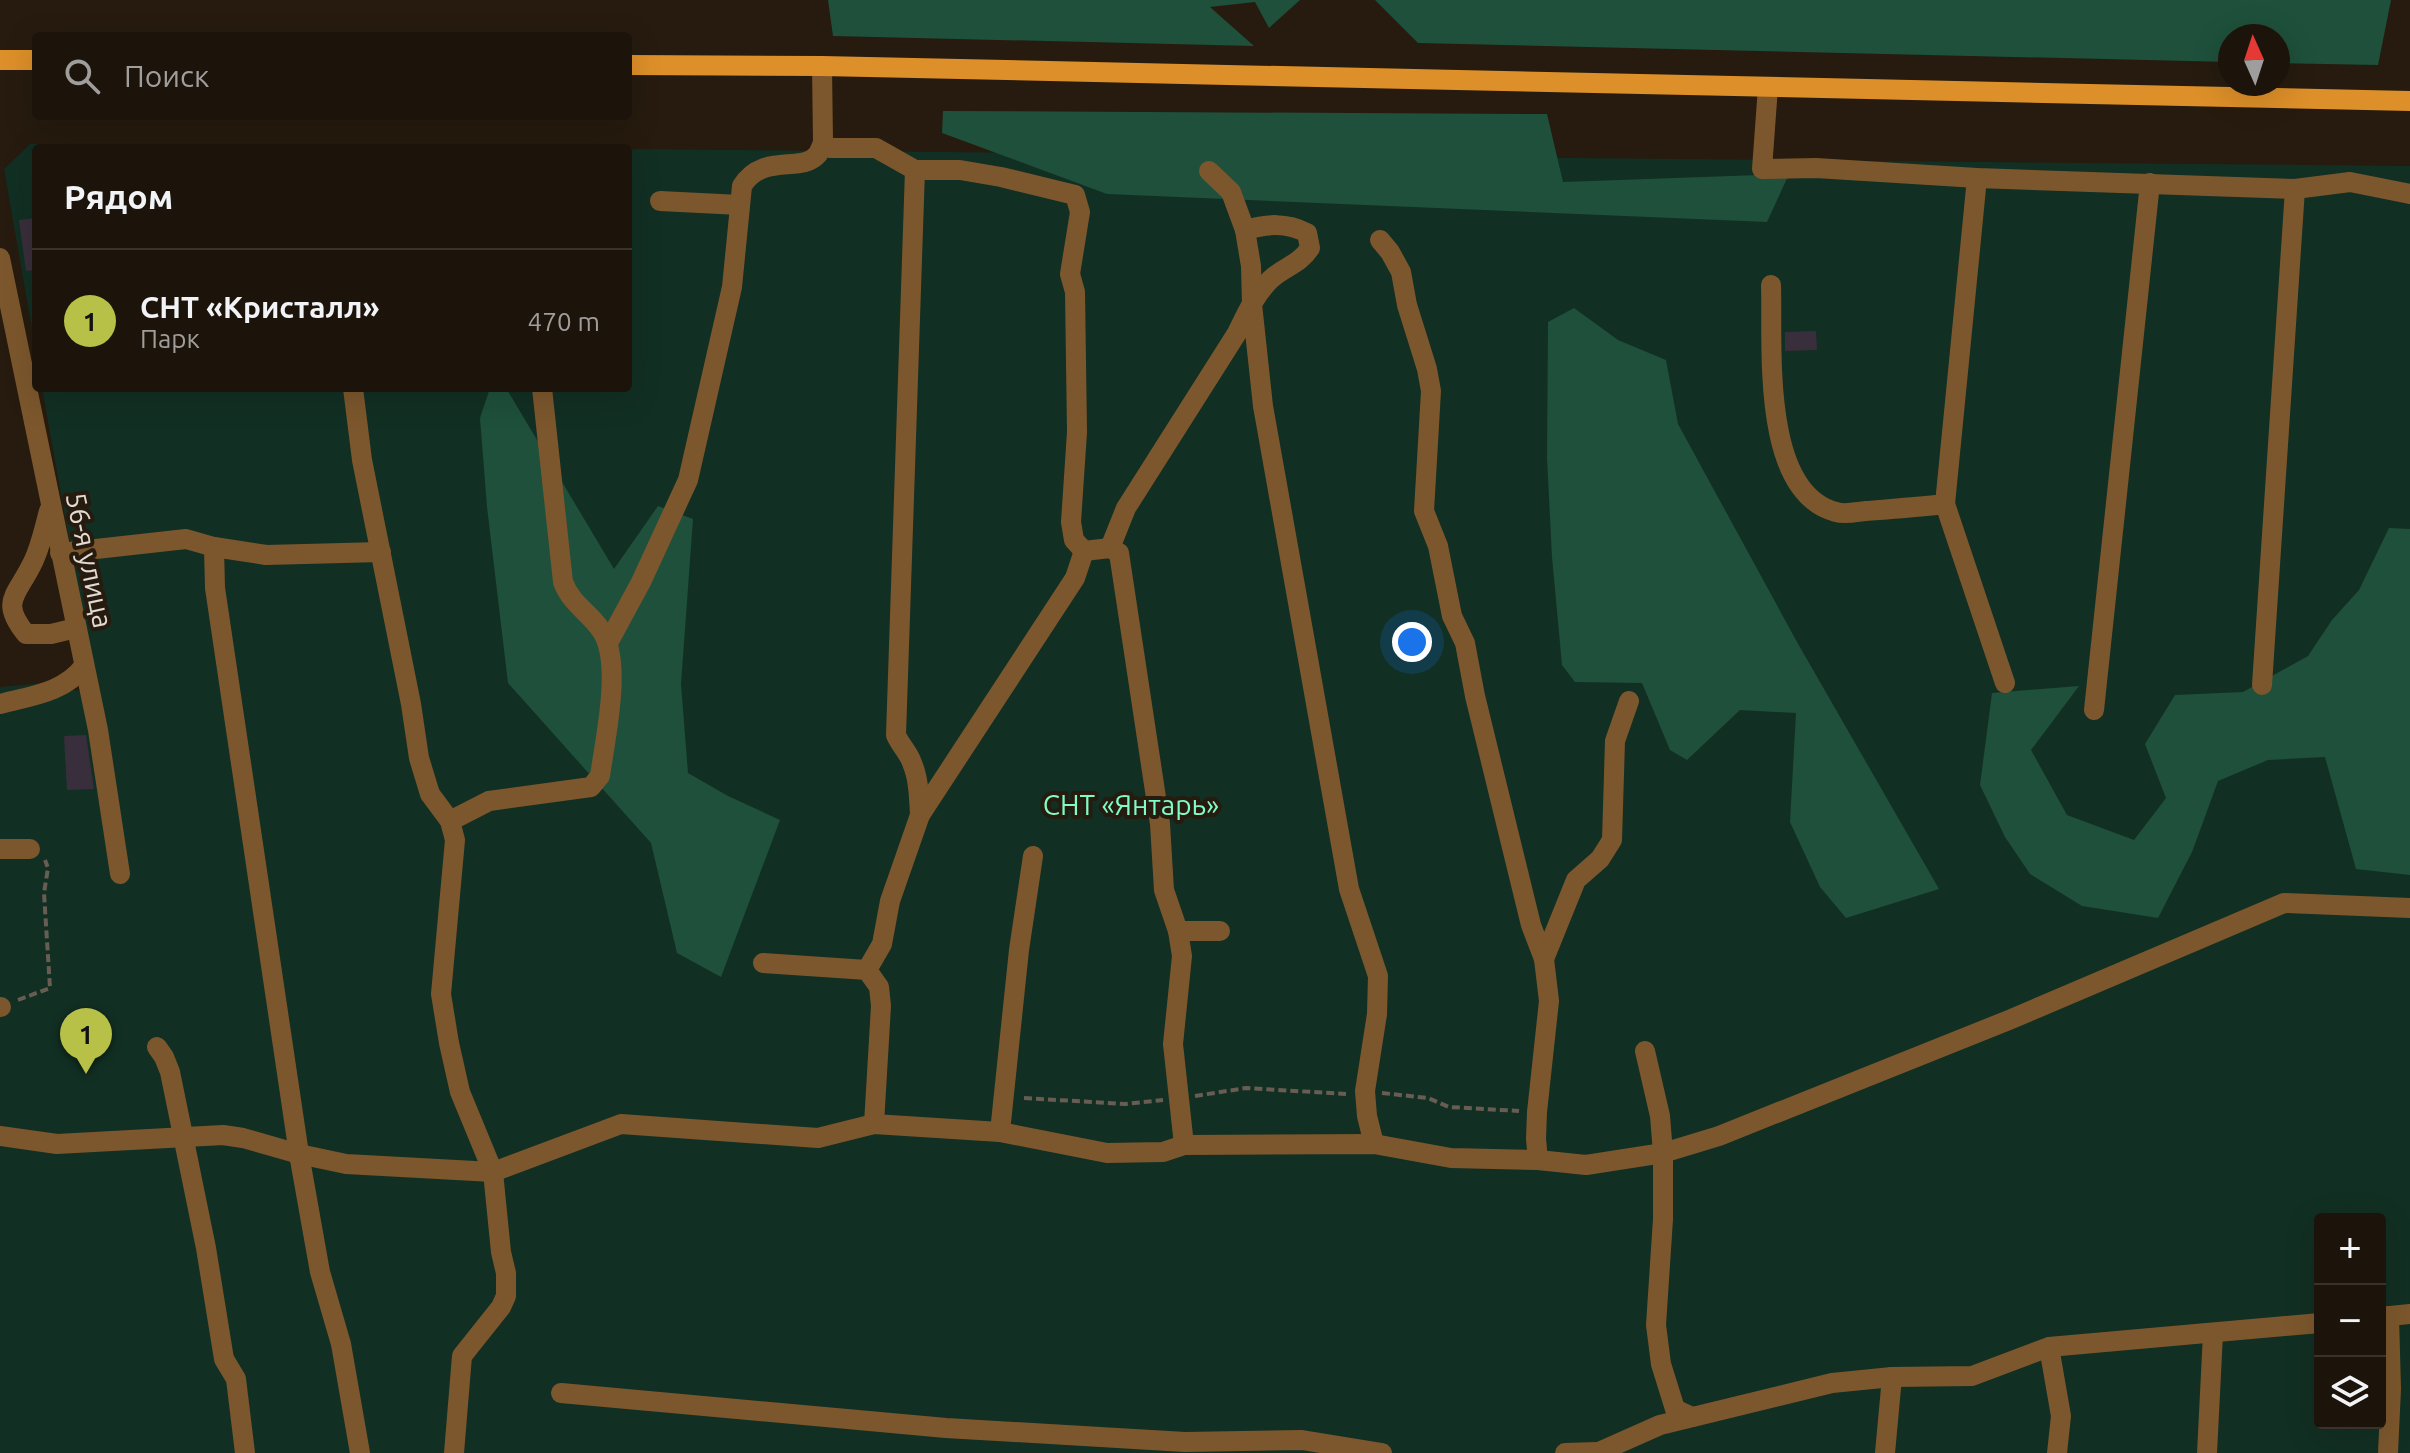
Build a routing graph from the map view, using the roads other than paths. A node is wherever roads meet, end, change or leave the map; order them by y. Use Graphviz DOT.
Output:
graph roads {
  1 [pos="32,60"];
  2 [pos="1,64"];
  3 [pos="632,65"];
  4 [pos="822,66"];
  5 [pos="1768,87"];
  6 [pos="2410,101"];
  7 [pos="823,142"];
  8 [pos="915,170"];
  9 [pos="1209,171"];
  10 [pos="1977,178"];
  11 [pos="2150,183"];
  12 [pos="2295,189"];
  13 [pos="2410,194"];
  14 [pos="660,201"];
  15 [pos="740,205"];
  16 [pos="1245,230"];
  17 [pos="1380,240"];
  18 [pos="0,258"];
  19 [pos="1771,285"];
  20 [pos="1252,304"];
  21 [pos="354,392"];
  22 [pos="542,392"];
  23 [pos="1945,504"];
  24 [pos="51,507"];
  25 [pos="214,547"];
  26 [pos="1110,548"];
  27 [pos="1084,551"];
  28 [pos="381,552"];
  29 [pos="60,553"];
  30 [pos="76,628"];
  31 [pos="608,643"];
  32 [pos="84,666"];
  33 [pos="2005,683"];
  34 [pos="2262,685"];
  35 [pos="1629,701"];
  36 [pos="0,704"];
  37 [pos="2094,710"];
  38 [pos="920,815"];
  39 [pos="450,821"];
  40 [pos="0,849"];
  41 [pos="30,849"];
  42 [pos="1033,856"];
  43 [pos="120,874"];
  44 [pos="2410,908"];
  45 [pos="1178,931"];
  46 [pos="1220,931"];
  47 [pos="1544,959"];
  48 [pos="763,963"];
  49 [pos="867,970"];
  50 [pos="157,1047"];
  51 [pos="1645,1051"];
  52 [pos="874,1124"];
  53 [pos="1000,1132"];
  54 [pos="0,1136"];
  55 [pos="182,1137"];
  56 [pos="1374,1144"];
  57 [pos="1184,1145"];
  58 [pos="1663,1153"];
  59 [pos="299,1154"];
  60 [pos="1538,1160"];
  61 [pos="493,1172"];
  62 [pos="2410,1314"];
  63 [pos="2386,1316"];
  64 [pos="2314,1324"];
  65 [pos="2213,1334"];
  66 [pos="2386,1337"];
  67 [pos="2049,1347"];
  68 [pos="1892,1377"];
  69 [pos="561,1393"];
  70 [pos="1692,1417"];
  71 [pos="245,1453"];
  72 [pos="360,1453"];
  73 [pos="454,1453"];
  74 [pos="1382,1453"];
  75 [pos="1565,1453"];
  76 [pos="1597,1453"];
  77 [pos="1885,1453"];
  78 [pos="2057,1453"];
  79 [pos="2207,1453"];
  80 [pos="2388,1453"];
  1 -- 2 [label="main road"];
  3 -- 4 [label="main road"];
  4 -- 5 [label="main road"];
  4 -- 7 [label="street"];
  5 -- 6 [label="main road"];
  5 -- 10 [label="street"];
  7 -- 8 [label="street"];
  7 -- 15 [label="street"];
  8 -- 27 [label="street"];
  8 -- 38 [label="street"];
  9 -- 16 [label="street"];
  10 -- 11 [label="street"];
  10 -- 23 [label="street"];
  11 -- 12 [label="street"];
  11 -- 37 [label="street"];
  12 -- 13 [label="street"];
  12 -- 34 [label="street"];
  14 -- 15 [label="street"];
  15 -- 31 [label="street"];
  16 -- 20 [label="street"];
  16 -- 20 [label="street"];
  17 -- 47 [label="street"];
  18 -- 24 [label="street, 56-я улица"];
  19 -- 23 [label="street"];
  20 -- 26 [label="street"];
  20 -- 56 [label="street"];
  21 -- 28 [label="street"];
  22 -- 31 [label="street"];
  23 -- 33 [label="street"];
  24 -- 29 [label="street, 56-я улица"];
  24 -- 30 [label="street"];
  25 -- 28 [label="street"];
  25 -- 29 [label="street"];
  25 -- 59 [label="street"];
  26 -- 27 [label="street"];
  26 -- 45 [label="street"];
  27 -- 38 [label="street"];
  28 -- 39 [label="street"];
  29 -- 30 [label="street, 56-я улица"];
  30 -- 32 [label="street, 56-я улица"];
  31 -- 39 [label="street"];
  32 -- 36 [label="street"];
  32 -- 43 [label="street, 56-я улица"];
  35 -- 47 [label="street"];
  38 -- 49 [label="street"];
  39 -- 61 [label="street"];
  40 -- 41 [label="street"];
  42 -- 53 [label="street"];
  44 -- 58 [label="street"];
  45 -- 46 [label="street"];
  45 -- 57 [label="street"];
  47 -- 60 [label="street"];
  48 -- 49 [label="street"];
  49 -- 52 [label="street"];
  50 -- 55 [label="street"];
  51 -- 58 [label="street"];
  52 -- 53 [label="street"];
  52 -- 61 [label="street"];
  53 -- 57 [label="street"];
  54 -- 55 [label="street"];
  55 -- 59 [label="street"];
  55 -- 71 [label="street"];
  56 -- 57 [label="street"];
  56 -- 60 [label="street"];
  58 -- 60 [label="street"];
  58 -- 70 [label="street"];
  59 -- 61 [label="street"];
  59 -- 72 [label="street"];
  61 -- 73 [label="street"];
  62 -- 63 [label="street"];
  64 -- 65 [label="street"];
  65 -- 67 [label="street"];
  65 -- 79 [label="street"];
  66 -- 80 [label="street"];
  67 -- 68 [label="street"];
  67 -- 78 [label="street"];
  68 -- 70 [label="street"];
  68 -- 77 [label="street"];
  69 -- 74 [label="street"];
  70 -- 76 [label="street"];
  75 -- 76 [label="street"];
}
